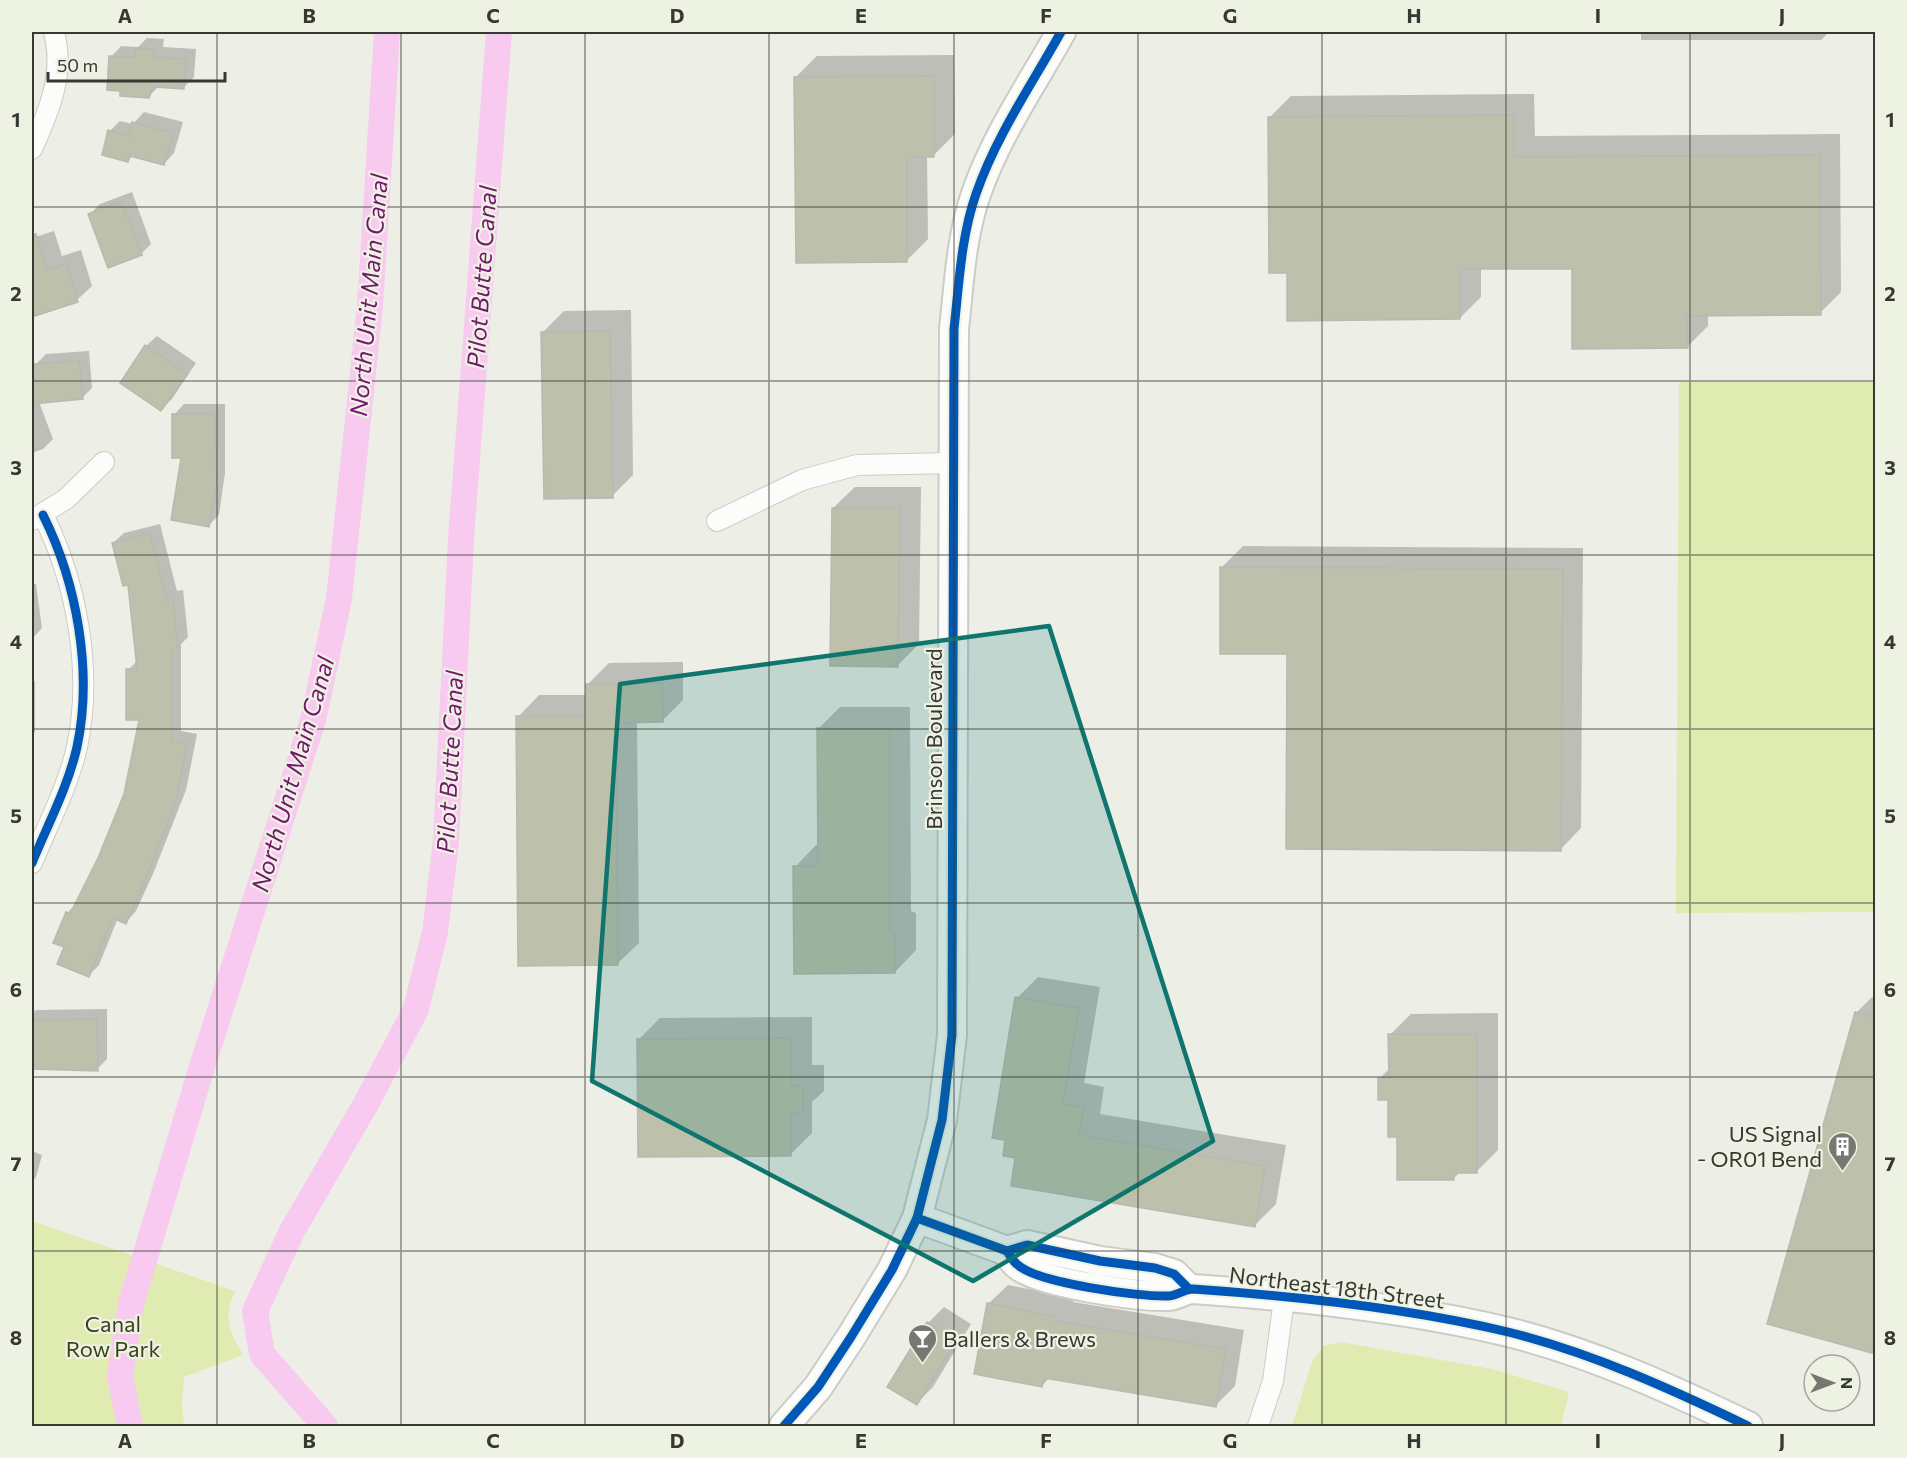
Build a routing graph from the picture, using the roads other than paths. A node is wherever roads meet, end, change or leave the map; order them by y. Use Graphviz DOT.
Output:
graph roads {
  1 [pos="54,32"];
  2 [pos="1061,32"];
  3 [pos="32,149"];
  4 [pos="104,462"];
  5 [pos="953,463"];
  6 [pos="37,517"];
  7 [pos="717,521"];
  8 [pos="32,863"];
  9 [pos="917,1218"];
  10 [pos="1284,1299"];
  11 [pos="784,1426"];
  12 [pos="1258,1426"];
  13 [pos="1748,1426"];
  1 -- 3 [label="street"];
  2 -- 5 [label="street, Brinson Boulevard"];
  4 -- 6 [label="street"];
  5 -- 7 [label="street"];
  5 -- 9 [label="street, Brinson Boulevard"];
  6 -- 8 [label="street"];
  9 -- 10 [label="street, Northeast 18th Street"];
  9 -- 11 [label="street, Brinson Boulevard"];
  10 -- 12 [label="street"];
  10 -- 13 [label="street, Northeast 18th Street"];
}
